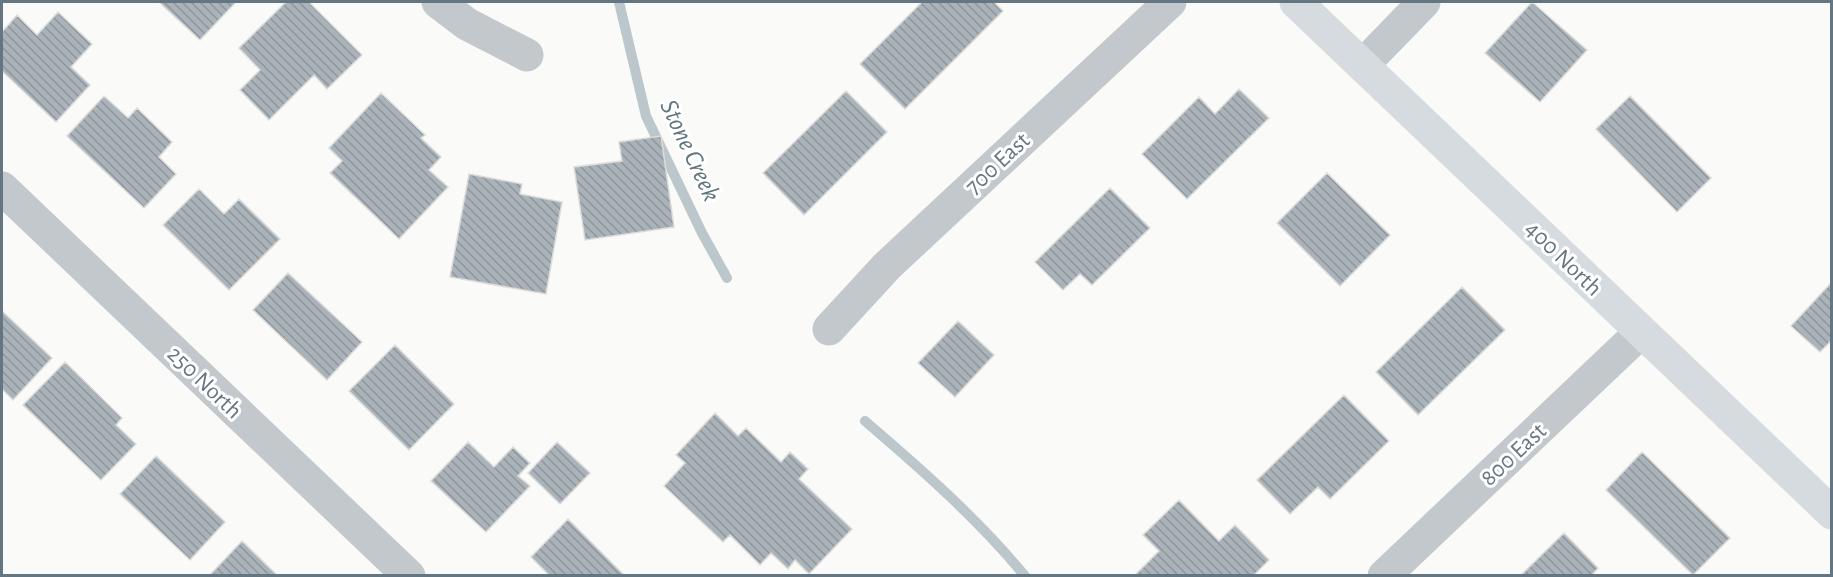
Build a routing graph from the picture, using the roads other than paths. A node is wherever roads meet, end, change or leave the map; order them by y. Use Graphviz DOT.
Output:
graph roads {
  1 [pos="438,2"];
  2 [pos="1170,2"];
  3 [pos="1296,2"];
  4 [pos="1424,2"];
  5 [pos="527,56"];
  6 [pos="1363,65"];
  7 [pos="2,188"];
  8 [pos="829,329"];
  9 [pos="1641,332"];
  10 [pos="1832,513"];
  11 [pos="409,576"];
  12 [pos="1384,576"];
  1 -- 5 [label="street"];
  2 -- 8 [label="street, 700 East"];
  3 -- 6 [label="main road, 400 North"];
  4 -- 6 [label="street"];
  6 -- 9 [label="main road, 400 North"];
  7 -- 11 [label="street, 250 North"];
  9 -- 10 [label="main road, 400 North"];
  9 -- 12 [label="street, 800 East"];
}
